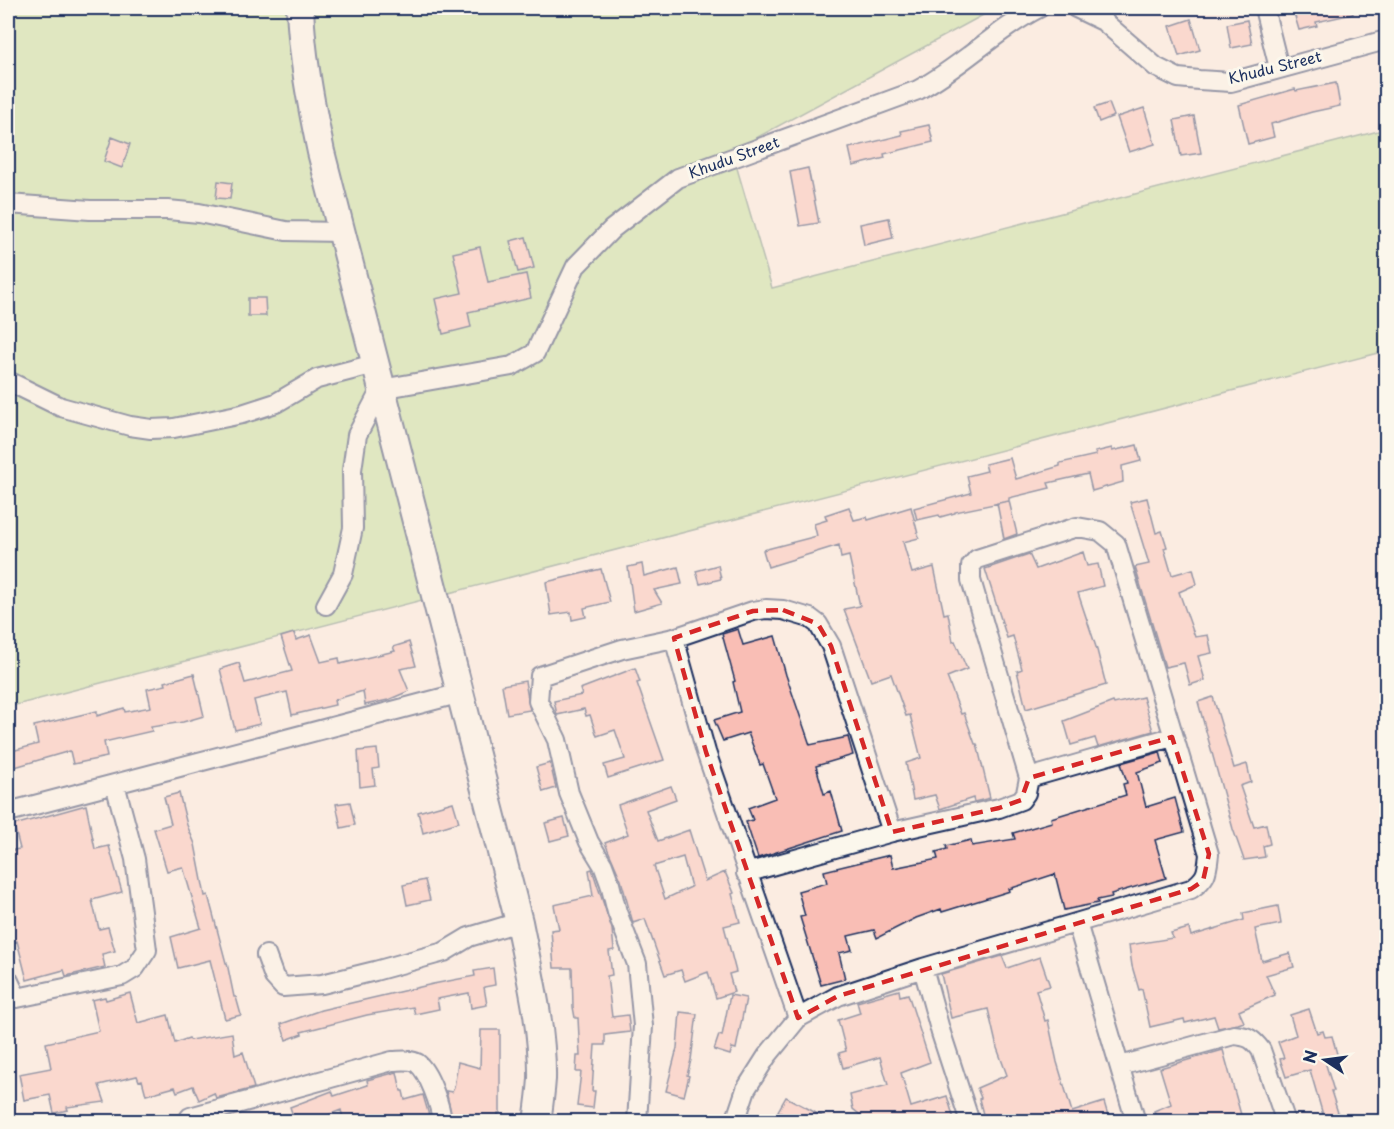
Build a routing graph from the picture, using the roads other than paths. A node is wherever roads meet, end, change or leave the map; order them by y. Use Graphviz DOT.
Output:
graph roads {
  1 [pos="300,8"];
  2 [pos="1039,8"];
  3 [pos="1076,8"];
  4 [pos="1264,8"];
  5 [pos="1386,40"];
  6 [pos="1279,68"];
  7 [pos="8,204"];
  8 [pos="341,232"];
  9 [pos="375,364"];
  10 [pos="8,381"];
  11 [pos="381,389"];
  12 [pos="326,604"];
  13 [pos="674,638"];
  14 [pos="461,693"];
  15 [pos="1172,737"];
  16 [pos="1029,778"];
  17 [pos="115,784"];
  18 [pos="8,812"];
  19 [pos="892,832"];
  20 [pos="746,873"];
  21 [pos="519,922"];
  22 [pos="1077,923"];
  23 [pos="266,955"];
  24 [pos="923,968"];
  25 [pos="8,979"];
  26 [pos="798,1018"];
  27 [pos="1120,1066"];
  28 [pos="187,1122"];
  29 [pos="442,1122"];
  30 [pos="537,1122"];
  31 [pos="637,1122"];
  32 [pos="735,1122"];
  33 [pos="970,1122"];
  34 [pos="1136,1122"];
  35 [pos="1286,1122"];
  1 -- 8 [label="street"];
  2 -- 11 [label="street, Khudu Street"];
  3 -- 6 [label="street, Khudu Street"];
  4 -- 6 [label="street"];
  5 -- 6 [label="street, Khudu Street"];
  7 -- 8 [label="street"];
  8 -- 9 [label="street"];
  9 -- 10 [label="street"];
  9 -- 11 [label="street"];
  11 -- 12 [label="street"];
  11 -- 14 [label="street"];
  13 -- 19 [label="street"];
  13 -- 20 [label="street"];
  13 -- 31 [label="street"];
  14 -- 17 [label="street"];
  14 -- 21 [label="street"];
  15 -- 16 [label="street"];
  15 -- 16 [label="street"];
  15 -- 22 [label="street"];
  16 -- 19 [label="street"];
  17 -- 18 [label="street"];
  17 -- 25 [label="street"];
  19 -- 20 [label="street"];
  20 -- 26 [label="street"];
  21 -- 23 [label="street"];
  21 -- 30 [label="street"];
  22 -- 24 [label="street"];
  22 -- 27 [label="street"];
  24 -- 26 [label="street"];
  24 -- 33 [label="street"];
  26 -- 32 [label="street"];
  27 -- 34 [label="street"];
  27 -- 35 [label="street"];
  28 -- 29 [label="street"];
}
